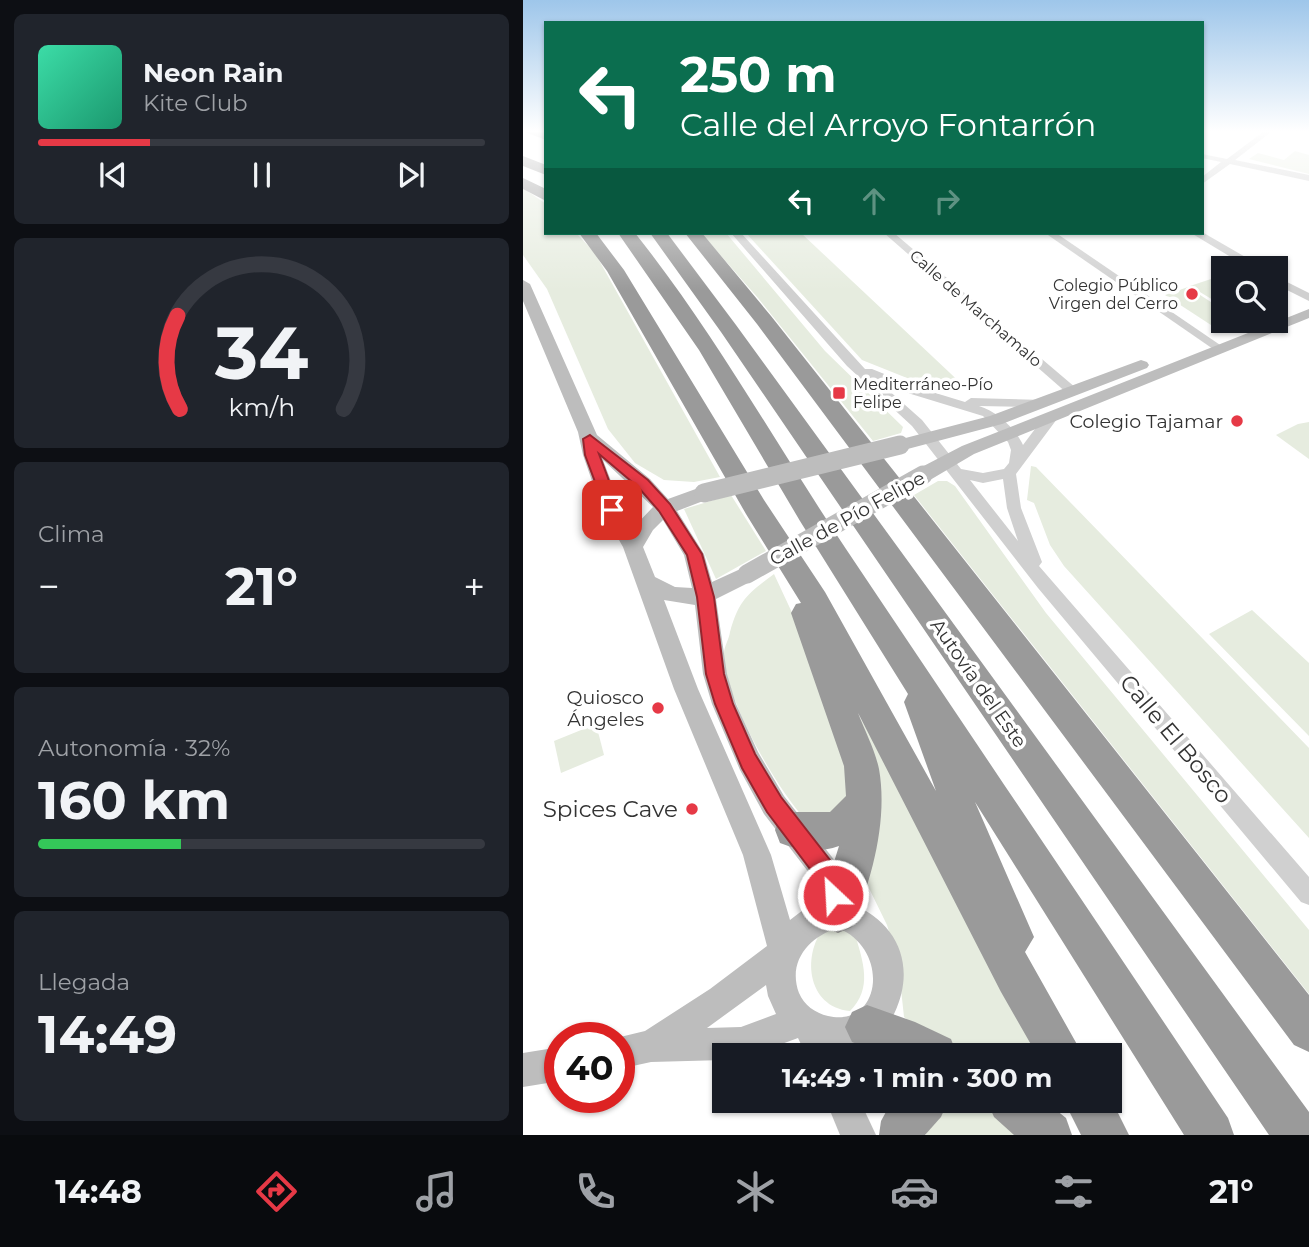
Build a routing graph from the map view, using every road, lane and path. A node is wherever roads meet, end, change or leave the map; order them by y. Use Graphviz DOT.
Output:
graph roads {
  1 [pos="526,185"];
  2 [pos="544,195"];
  3 [pos="589,235"];
  4 [pos="628,235"];
  5 [pos="659,235"];
  6 [pos="695,235"];
  7 [pos="738,235"];
  8 [pos="891,235"];
  9 [pos="1053,235"];
  10 [pos="1199,235"];
  11 [pos="1236,256"];
  12 [pos="523,284"];
  13 [pos="1288,287"];
  14 [pos="1309,299"];
  15 [pos="1288,308"];
  16 [pos="1309,313"];
  17 [pos="1233,333"];
  18 [pos="1213,344"];
  19 [pos="851,363"];
  20 [pos="1068,388"];
  21 [pos="948,401"];
  22 [pos="1046,409"];
  23 [pos="917,422"];
  24 [pos="1002,427"];
  25 [pos="590,439"];
  26 [pos="929,439"];
  27 [pos="952,467"];
  28 [pos="1013,468"];
  29 [pos="643,484"];
  30 [pos="704,493"];
  31 [pos="755,507"];
  32 [pos="665,508"];
  33 [pos="633,547"];
  34 [pos="747,574"];
  35 [pos="646,582"];
  36 [pos="1044,584"];
  37 [pos="705,597"];
  38 [pos="709,635"];
  39 [pos="908,663"];
  40 [pos="865,798"];
  41 [pos="793,830"];
  42 [pos="1309,894"];
  43 [pos="838,913"];
  44 [pos="784,952"];
  45 [pos="1309,1030"];
  46 [pos="811,1036"];
  47 [pos="874,1041"];
  48 [pos="901,1043"];
  49 [pos="1054,1043"];
  50 [pos="1064,1043"];
  51 [pos="635,1050"];
  52 [pos="544,1067"];
  53 [pos="523,1070"];
  54 [pos="848,1113"];
  55 [pos="895,1113"];
  56 [pos="912,1113"];
  57 [pos="1024,1113"];
  58 [pos="1095,1113"];
  59 [pos="858,1135"];
  60 [pos="900,1135"];
  61 [pos="1049,1135"];
  62 [pos="1107,1135"];
  63 [pos="1211,1135"];
  64 [pos="1297,1135"];
  1 -- 2 [label="highway"];
  3 -- 31 [label="highway"];
  4 -- 39 [label="highway"];
  5 -- 64 [label="highway, Autovía del Este"];
  6 -- 45 [label="highway"];
  7 -- 19 [label="street"];
  8 -- 20 [label="street, Calle de Marchamalo"];
  9 -- 18 [label="street"];
  10 -- 11 [label="street"];
  12 -- 25 [label="street"];
  13 -- 14 [label="street"];
  14 -- 15 [label="street"];
  16 -- 18 [label="street, Calle de Pío Felipe"];
  17 -- 18 [label="street, Calle de Pío Felipe"];
  18 -- 20 [label="street, Calle de Pío Felipe"];
  18 -- 22 [label="street, Calle de Pío Felipe"];
  19 -- 21 [label="street"];
  19 -- 23 [label="street, Calle de Pío Felipe"];
  20 -- 22 [label="street, Calle de Pío Felipe"];
  21 -- 22 [label="street, Calle de Pío Felipe"];
  21 -- 23 [label="street"];
  21 -- 24 [label="street"];
  22 -- 24 [label="street, Calle de Pío Felipe"];
  22 -- 28 [label="street"];
  23 -- 26 [label="street, Calle de Pío Felipe"];
  24 -- 26 [label="street, Calle de Pío Felipe"];
  24 -- 27 [label="street, Calle de Pío Felipe"];
  24 -- 28 [label="street"];
  25 -- 29 [label="street"];
  25 -- 33 [label="street"];
  26 -- 27 [label="street, Calle de Pío Felipe"];
  26 -- 30 [label="street, Calle de Pío Felipe, bridge"];
  27 -- 28 [label="street"];
  27 -- 34 [label="street, Calle de Pío Felipe, bridge"];
  27 -- 36 [label="street, Calle El Bosco"];
  28 -- 36 [label="street, Calle El Bosco"];
  29 -- 30 [label="street"];
  29 -- 32 [label="street"];
  30 -- 32 [label="street"];
  31 -- 40 [label="highway"];
  31 -- 49 [label="highway"];
  32 -- 33 [label="street"];
  32 -- 37 [label="street"];
  33 -- 35 [label="street"];
  34 -- 37 [label="street, Calle de Pío Felipe"];
  34 -- 38 [label="street"];
  35 -- 37 [label="street"];
  35 -- 44 [label="street"];
  36 -- 42 [label="street, Calle El Bosco"];
  37 -- 38 [label="street"];
  38 -- 41 [label="street"];
  39 -- 50 [label="highway"];
  39 -- 63 [label="highway"];
  40 -- 41 [label="highway"];
  40 -- 43 [label="highway"];
  41 -- 43 [label="street"];
  43 -- 44 [label="street"];
  43 -- 47 [label="street"];
  44 -- 46 [label="street"];
  44 -- 51 [label="street"];
  46 -- 47 [label="street"];
  46 -- 51 [label="street"];
  47 -- 48 [label="highway"];
  52 -- 53 [label="street"];
  54 -- 59 [label="street"];
  55 -- 60 [label="street"];
  56 -- 60 [label="highway"];
  57 -- 61 [label="highway"];
  58 -- 62 [label="highway"];
}
